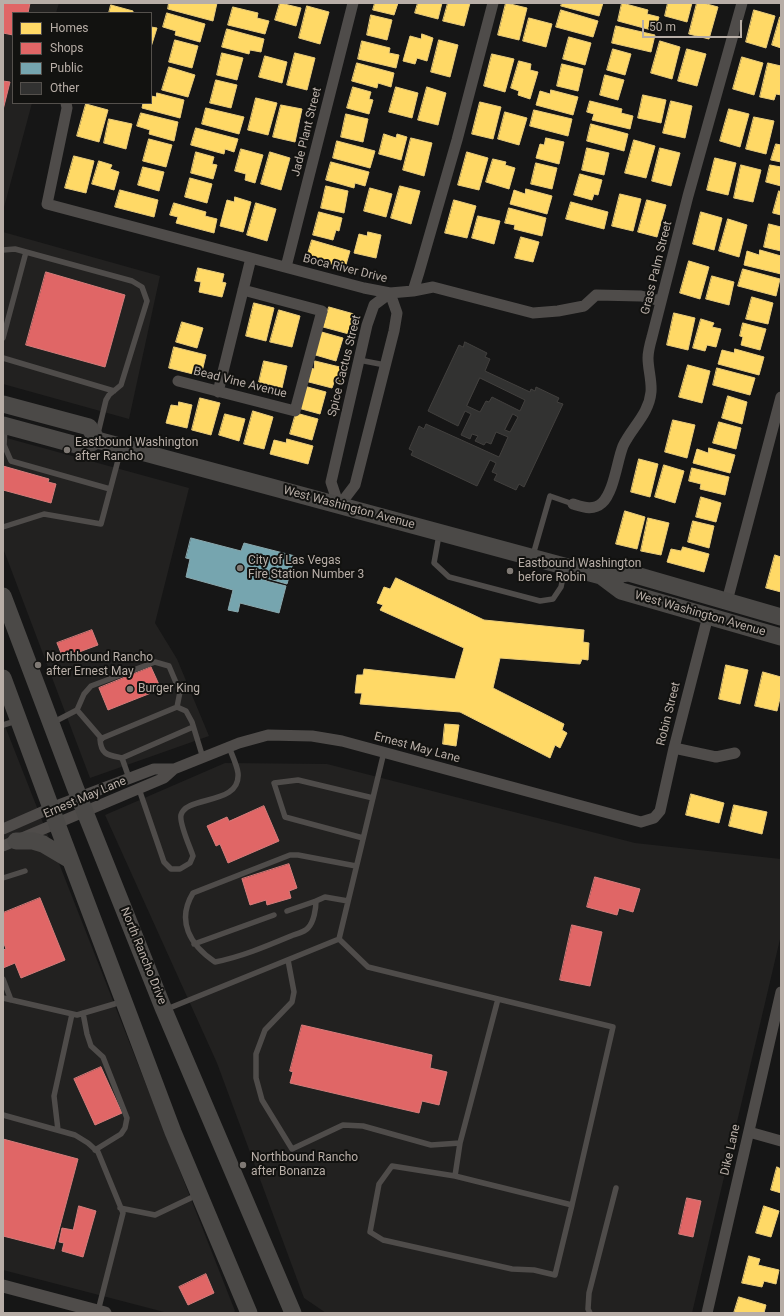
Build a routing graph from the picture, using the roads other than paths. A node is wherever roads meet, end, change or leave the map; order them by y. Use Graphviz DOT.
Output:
graph roads {
  1 [pos="353,3"];
  2 [pos="493,3"];
  3 [pos="742,3"];
  4 [pos="66,104"];
  5 [pos="3,250"];
  6 [pos="26,252"];
  7 [pos="251,258"];
  8 [pos="286,267"];
  9 [pos="243,290"];
  10 [pos="412,291"];
  11 [pos="390,294"];
  12 [pos="661,301"];
  13 [pos="3,338"];
  14 [pos="3,358"];
  15 [pos="359,360"];
  16 [pos="385,365"];
  17 [pos="178,381"];
  18 [pos="114,391"];
  19 [pos="218,392"];
  20 [pos="781,397"];
  21 [pos="3,404"];
  22 [pos="4,425"];
  23 [pos="96,440"];
  24 [pos="122,447"];
  25 [pos="110,488"];
  26 [pos="573,504"];
  27 [pos="339,506"];
  28 [pos="3,527"];
  29 [pos="439,533"];
  30 [pos="532,558"];
  31 [pos="566,567"];
  32 [pos="601,576"];
  33 [pos="621,591"];
  34 [pos="3,596"];
  35 [pos="728,601"];
  36 [pos="708,616"];
  37 [pos="781,616"];
  38 [pos="781,625"];
  39 [pos="781,637"];
  40 [pos="3,678"];
  41 [pos="178,708"];
  42 [pos="78,710"];
  43 [pos="11,723"];
  44 [pos="50,724"];
  45 [pos="193,727"];
  46 [pos="102,739"];
  47 [pos="229,747"];
  48 [pos="674,748"];
  49 [pos="384,752"];
  50 [pos="735,753"];
  51 [pos="122,758"];
  52 [pos="203,758"];
  53 [pos="174,769"];
  54 [pos="130,778"];
  55 [pos="139,788"];
  56 [pos="373,798"];
  57 [pos="82,805"];
  58 [pos="51,808"];
  59 [pos="654,818"];
  60 [pos="57,824"];
  61 [pos="3,829"];
  62 [pos="363,838"];
  63 [pos="10,843"];
  64 [pos="70,860"];
  65 [pos="356,866"];
  66 [pos="25,871"];
  67 [pos="3,878"];
  68 [pos="316,901"];
  69 [pos="348,901"];
  70 [pos="287,911"];
  71 [pos="274,915"];
  72 [pos="339,939"];
  73 [pos="194,944"];
  74 [pos="288,960"];
  75 [pos="3,979"];
  76 [pos="781,992"];
  77 [pos="3,998"];
  78 [pos="498,998"];
  79 [pos="11,1000"];
  80 [pos="123,1001"];
  81 [pos="164,1010"];
  82 [pos="83,1013"];
  83 [pos="72,1014"];
  84 [pos="778,1025"];
  85 [pos="3,1115"];
  86 [pos="58,1130"];
  87 [pos="749,1132"];
  88 [pos="781,1141"];
  89 [pos="460,1143"];
  90 [pos="95,1150"];
  91 [pos="454,1176"];
  92 [pos="616,1188"];
  93 [pos="200,1194"];
  94 [pos="572,1204"];
  95 [pos="120,1208"];
  96 [pos="3,1286"];
  97 [pos="289,1306"];
  98 [pos="102,1312"];
  99 [pos="249,1313"];
  100 [pos="301,1313"];
  101 [pos="590,1313"];
  102 [pos="707,1313"];
  1 -- 8 [label="street, Jade Plant Street"];
  2 -- 10 [label="street"];
  3 -- 12 [label="street, Grass Palm Street"];
  4 -- 7 [label="street, Boca River Drive"];
  5 -- 6 [label="lane"];
  6 -- 13 [label="lane"];
  6 -- 18 [label="lane"];
  7 -- 8 [label="street, Boca River Drive"];
  7 -- 9 [label="street"];
  8 -- 11 [label="street, Boca River Drive"];
  9 -- 19 [label="street"];
  9 -- 19 [label="street, Bead Vine Avenue"];
  10 -- 11 [label="street, Boca River Drive"];
  10 -- 12 [label="street, Boca River Drive"];
  11 -- 15 [label="street, Spice Cactus Street"];
  11 -- 16 [label="street"];
  12 -- 26 [label="street, Grass Palm Street"];
  14 -- 18 [label="lane"];
  15 -- 16 [label="lane"];
  15 -- 27 [label="street, Spice Cactus Street"];
  16 -- 27 [label="street"];
  17 -- 19 [label="street, Bead Vine Avenue"];
  18 -- 23 [label="lane"];
  20 -- 35 [label="street"];
  21 -- 23 [label="main road"];
  22 -- 23 [label="main road"];
  22 -- 25 [label="lane"];
  23 -- 24 [label="main road, West Washington Avenue"];
  24 -- 25 [label="lane"];
  24 -- 27 [label="main road, West Washington Avenue"];
  25 -- 28 [label="lane"];
  26 -- 30 [label="lane"];
  27 -- 29 [label="main road, West Washington Avenue"];
  29 -- 30 [label="main road, West Washington Avenue"];
  29 -- 31 [label="lane"];
  30 -- 31 [label="main road, West Washington Avenue"];
  31 -- 32 [label="main road, West Washington Avenue"];
  32 -- 33 [label="main road, West Washington Avenue"];
  32 -- 35 [label="main road, West Washington Avenue"];
  33 -- 35 [label="main road"];
  33 -- 36 [label="main road, West Washington Avenue"];
  34 -- 44 [label="main road, North Rancho Drive"];
  35 -- 37 [label="main road, West Washington Avenue"];
  36 -- 38 [label="main road"];
  36 -- 39 [label="main road, West Washington Avenue"];
  36 -- 48 [label="street, Robin Street"];
  40 -- 43 [label="main road"];
  41 -- 42 [label="lane"];
  41 -- 45 [label="lane"];
  41 -- 46 [label="lane"];
  42 -- 44 [label="lane"];
  42 -- 46 [label="lane"];
  43 -- 58 [label="main road"];
  44 -- 57 [label="main road, North Rancho Drive"];
  45 -- 51 [label="lane"];
  45 -- 52 [label="lane"];
  46 -- 51 [label="lane"];
  47 -- 49 [label="street, Ernest May Lane"];
  47 -- 52 [label="street, Ernest May Lane"];
  47 -- 55 [label="lane"];
  48 -- 50 [label="street"];
  48 -- 59 [label="street, Robin Street"];
  49 -- 56 [label="lane"];
  49 -- 59 [label="street, Ernest May Lane"];
  51 -- 54 [label="lane"];
  52 -- 53 [label="street, Ernest May Lane"];
  53 -- 54 [label="street, Ernest May Lane"];
  53 -- 55 [label="street, Ernest May Lane"];
  54 -- 57 [label="street, Ernest May Lane"];
  55 -- 57 [label="street, Ernest May Lane"];
  56 -- 62 [label="lane"];
  56 -- 62 [label="lane"];
  57 -- 58 [label="street, Ernest May Lane"];
  57 -- 60 [label="street, Ernest May Lane"];
  57 -- 81 [label="main road, North Rancho Drive"];
  58 -- 60 [label="main road"];
  58 -- 61 [label="street, Ernest May Lane"];
  60 -- 63 [label="street, Ernest May Lane"];
  60 -- 64 [label="main road"];
  62 -- 65 [label="lane"];
  63 -- 64 [label="main road"];
  64 -- 80 [label="main road"];
  65 -- 69 [label="lane"];
  65 -- 73 [label="lane"];
  66 -- 67 [label="lane"];
  68 -- 69 [label="lane"];
  68 -- 70 [label="lane"];
  68 -- 73 [label="lane"];
  69 -- 72 [label="lane"];
  71 -- 73 [label="lane"];
  72 -- 74 [label="lane"];
  72 -- 78 [label="lane"];
  74 -- 81 [label="lane"];
  74 -- 89 [label="lane"];
  75 -- 79 [label="lane"];
  76 -- 84 [label="street, Dike Lane"];
  77 -- 79 [label="lane"];
  78 -- 89 [label="lane"];
  78 -- 94 [label="lane"];
  79 -- 83 [label="lane"];
  80 -- 82 [label="lane"];
  80 -- 93 [label="main road"];
  81 -- 97 [label="main road, North Rancho Drive"];
  82 -- 83 [label="lane"];
  82 -- 90 [label="lane"];
  83 -- 86 [label="lane"];
  84 -- 87 [label="street, Dike Lane"];
  85 -- 86 [label="lane"];
  86 -- 90 [label="lane"];
  87 -- 88 [label="street"];
  87 -- 102 [label="street, Dike Lane"];
  89 -- 91 [label="lane"];
  90 -- 95 [label="lane"];
  91 -- 94 [label="lane"];
  91 -- 94 [label="lane"];
  92 -- 101 [label="lane"];
  93 -- 95 [label="lane"];
  93 -- 99 [label="main road"];
  95 -- 98 [label="lane"];
  96 -- 98 [label="street"];
  97 -- 100 [label="main road"];
}
